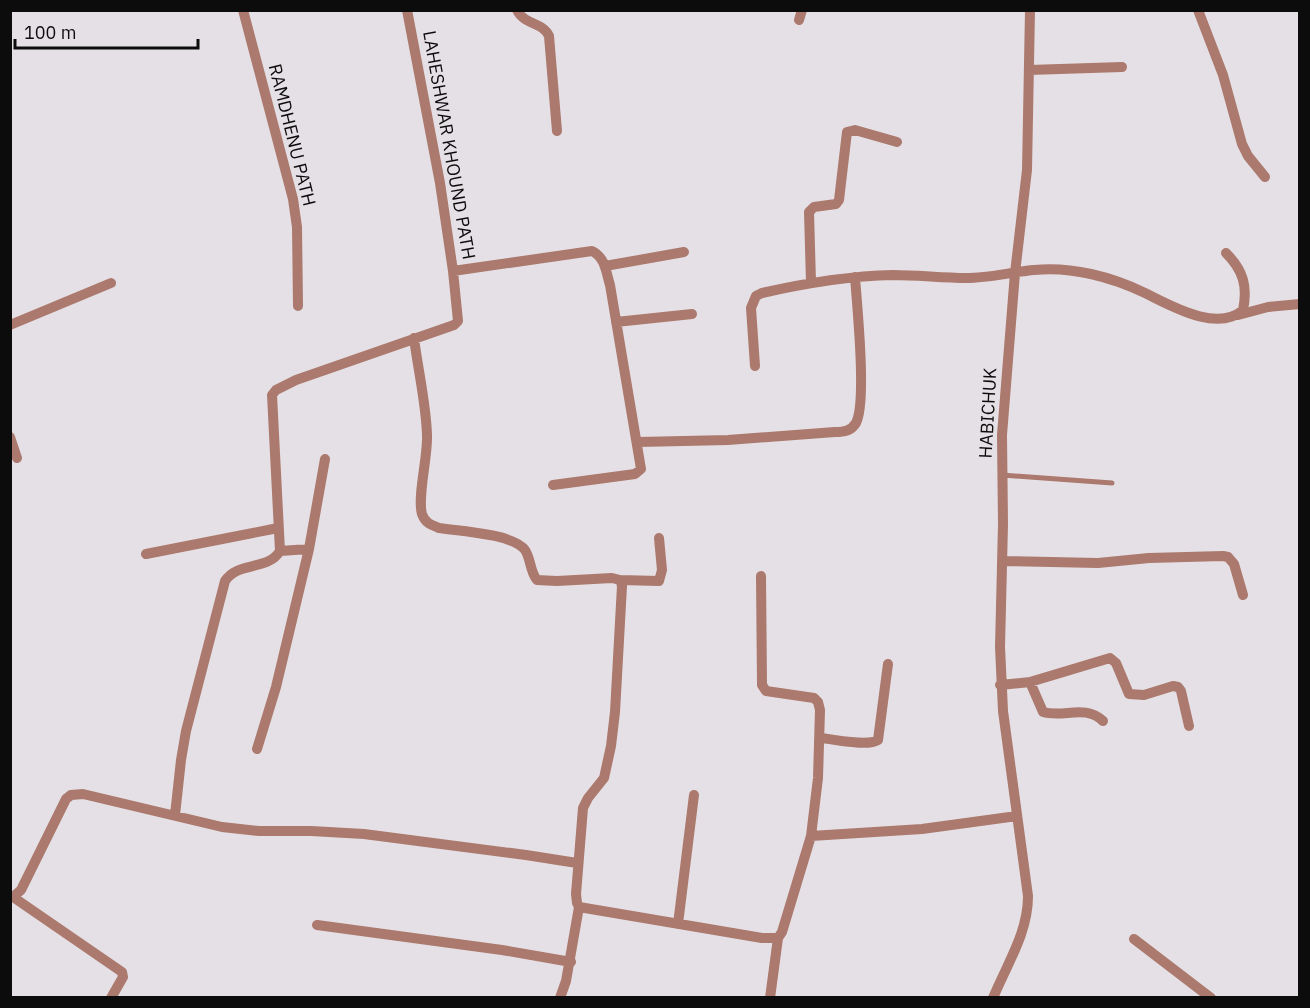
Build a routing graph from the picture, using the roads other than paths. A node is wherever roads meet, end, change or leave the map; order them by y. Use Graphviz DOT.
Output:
graph roads {
  1 [pos="243,10"];
  2 [pos="407,10"];
  3 [pos="517,10"];
  4 [pos="1030,10"];
  5 [pos="1198,10"];
  6 [pos="1122,67"];
  7 [pos="1029,70"];
  8 [pos="557,131"];
  9 [pos="897,142"];
  10 [pos="1265,177"];
  11 [pos="684,252"];
  12 [pos="1226,253"];
  13 [pos="605,266"];
  14 [pos="453,271"];
  15 [pos="1015,273"];
  16 [pos="855,277"];
  17 [pos="811,282"];
  18 [pos="111,283"];
  19 [pos="1299,304"];
  20 [pos="298,306"];
  21 [pos="692,314"];
  22 [pos="1238,315"];
  23 [pos="616,322"];
  24 [pos="10,325"];
  25 [pos="414,338"];
  26 [pos="755,366"];
  27 [pos="10,437"];
  28 [pos="638,442"];
  29 [pos="17,458"];
  30 [pos="325,459"];
  31 [pos="1002,475"];
  32 [pos="1112,483"];
  33 [pos="553,485"];
  34 [pos="278,528"];
  35 [pos="659,538"];
  36 [pos="309,549"];
  37 [pos="280,551"];
  38 [pos="146,554"];
  39 [pos="1002,561"];
  40 [pos="761,576"];
  41 [pos="620,580"];
  42 [pos="1243,595"];
  43 [pos="888,664"];
  44 [pos="1030,682"];
  45 [pos="1000,686"];
  46 [pos="1103,721"];
  47 [pos="1189,726"];
  48 [pos="820,738"];
  49 [pos="256,749"];
  50 [pos="694,795"];
  51 [pos="175,815"];
  52 [pos="1017,816"];
  53 [pos="811,837"];
  54 [pos="577,863"];
  55 [pos="12,897"];
  56 [pos="579,907"];
  57 [pos="678,924"];
  58 [pos="317,925"];
  59 [pos="778,938"];
  60 [pos="1134,939"];
  61 [pos="570,962"];
  62 [pos="111,998"];
  63 [pos="560,998"];
  64 [pos="770,998"];
  65 [pos="993,998"];
  66 [pos="1212,998"];
  1 -- 20 [label="street, RAMDHENU PATH"];
  2 -- 14 [label="street, LAHESHWAR KHOUND PATH"];
  3 -- 8 [label="street"];
  4 -- 7 [label="street, HABICHUK"];
  5 -- 10 [label="street"];
  6 -- 7 [label="street"];
  7 -- 15 [label="street, HABICHUK"];
  9 -- 17 [label="street"];
  11 -- 13 [label="street"];
  12 -- 22 [label="street"];
  13 -- 14 [label="street, LAHESHWAR KHOUND PATH"];
  13 -- 23 [label="street"];
  14 -- 25 [label="street"];
  15 -- 16 [label="street"];
  15 -- 22 [label="street"];
  15 -- 31 [label="street, HABICHUK"];
  16 -- 17 [label="street"];
  16 -- 28 [label="street"];
  17 -- 26 [label="street"];
  18 -- 24 [label="street"];
  19 -- 22 [label="street"];
  21 -- 23 [label="street"];
  23 -- 28 [label="street"];
  25 -- 34 [label="street"];
  25 -- 41 [label="street"];
  27 -- 29 [label="street"];
  28 -- 33 [label="street"];
  30 -- 36 [label="street"];
  31 -- 32 [label="lane"];
  31 -- 39 [label="street, HABICHUK"];
  34 -- 37 [label="street"];
  34 -- 38 [label="street"];
  35 -- 41 [label="street"];
  36 -- 37 [label="street"];
  36 -- 49 [label="street"];
  37 -- 51 [label="street"];
  39 -- 42 [label="street"];
  39 -- 45 [label="street, HABICHUK"];
  40 -- 48 [label="street"];
  41 -- 54 [label="street"];
  43 -- 48 [label="street"];
  44 -- 45 [label="street"];
  44 -- 46 [label="street"];
  44 -- 47 [label="street"];
  45 -- 52 [label="street, HABICHUK"];
  48 -- 53 [label="street"];
  50 -- 57 [label="street"];
  51 -- 54 [label="street"];
  51 -- 55 [label="street"];
  52 -- 53 [label="street"];
  52 -- 65 [label="street, HABICHUK"];
  53 -- 59 [label="street"];
  54 -- 56 [label="street"];
  55 -- 62 [label="street"];
  56 -- 57 [label="street"];
  56 -- 61 [label="street"];
  57 -- 59 [label="street"];
  58 -- 61 [label="street"];
  59 -- 64 [label="street"];
  60 -- 66 [label="street"];
  61 -- 63 [label="street"];
}
